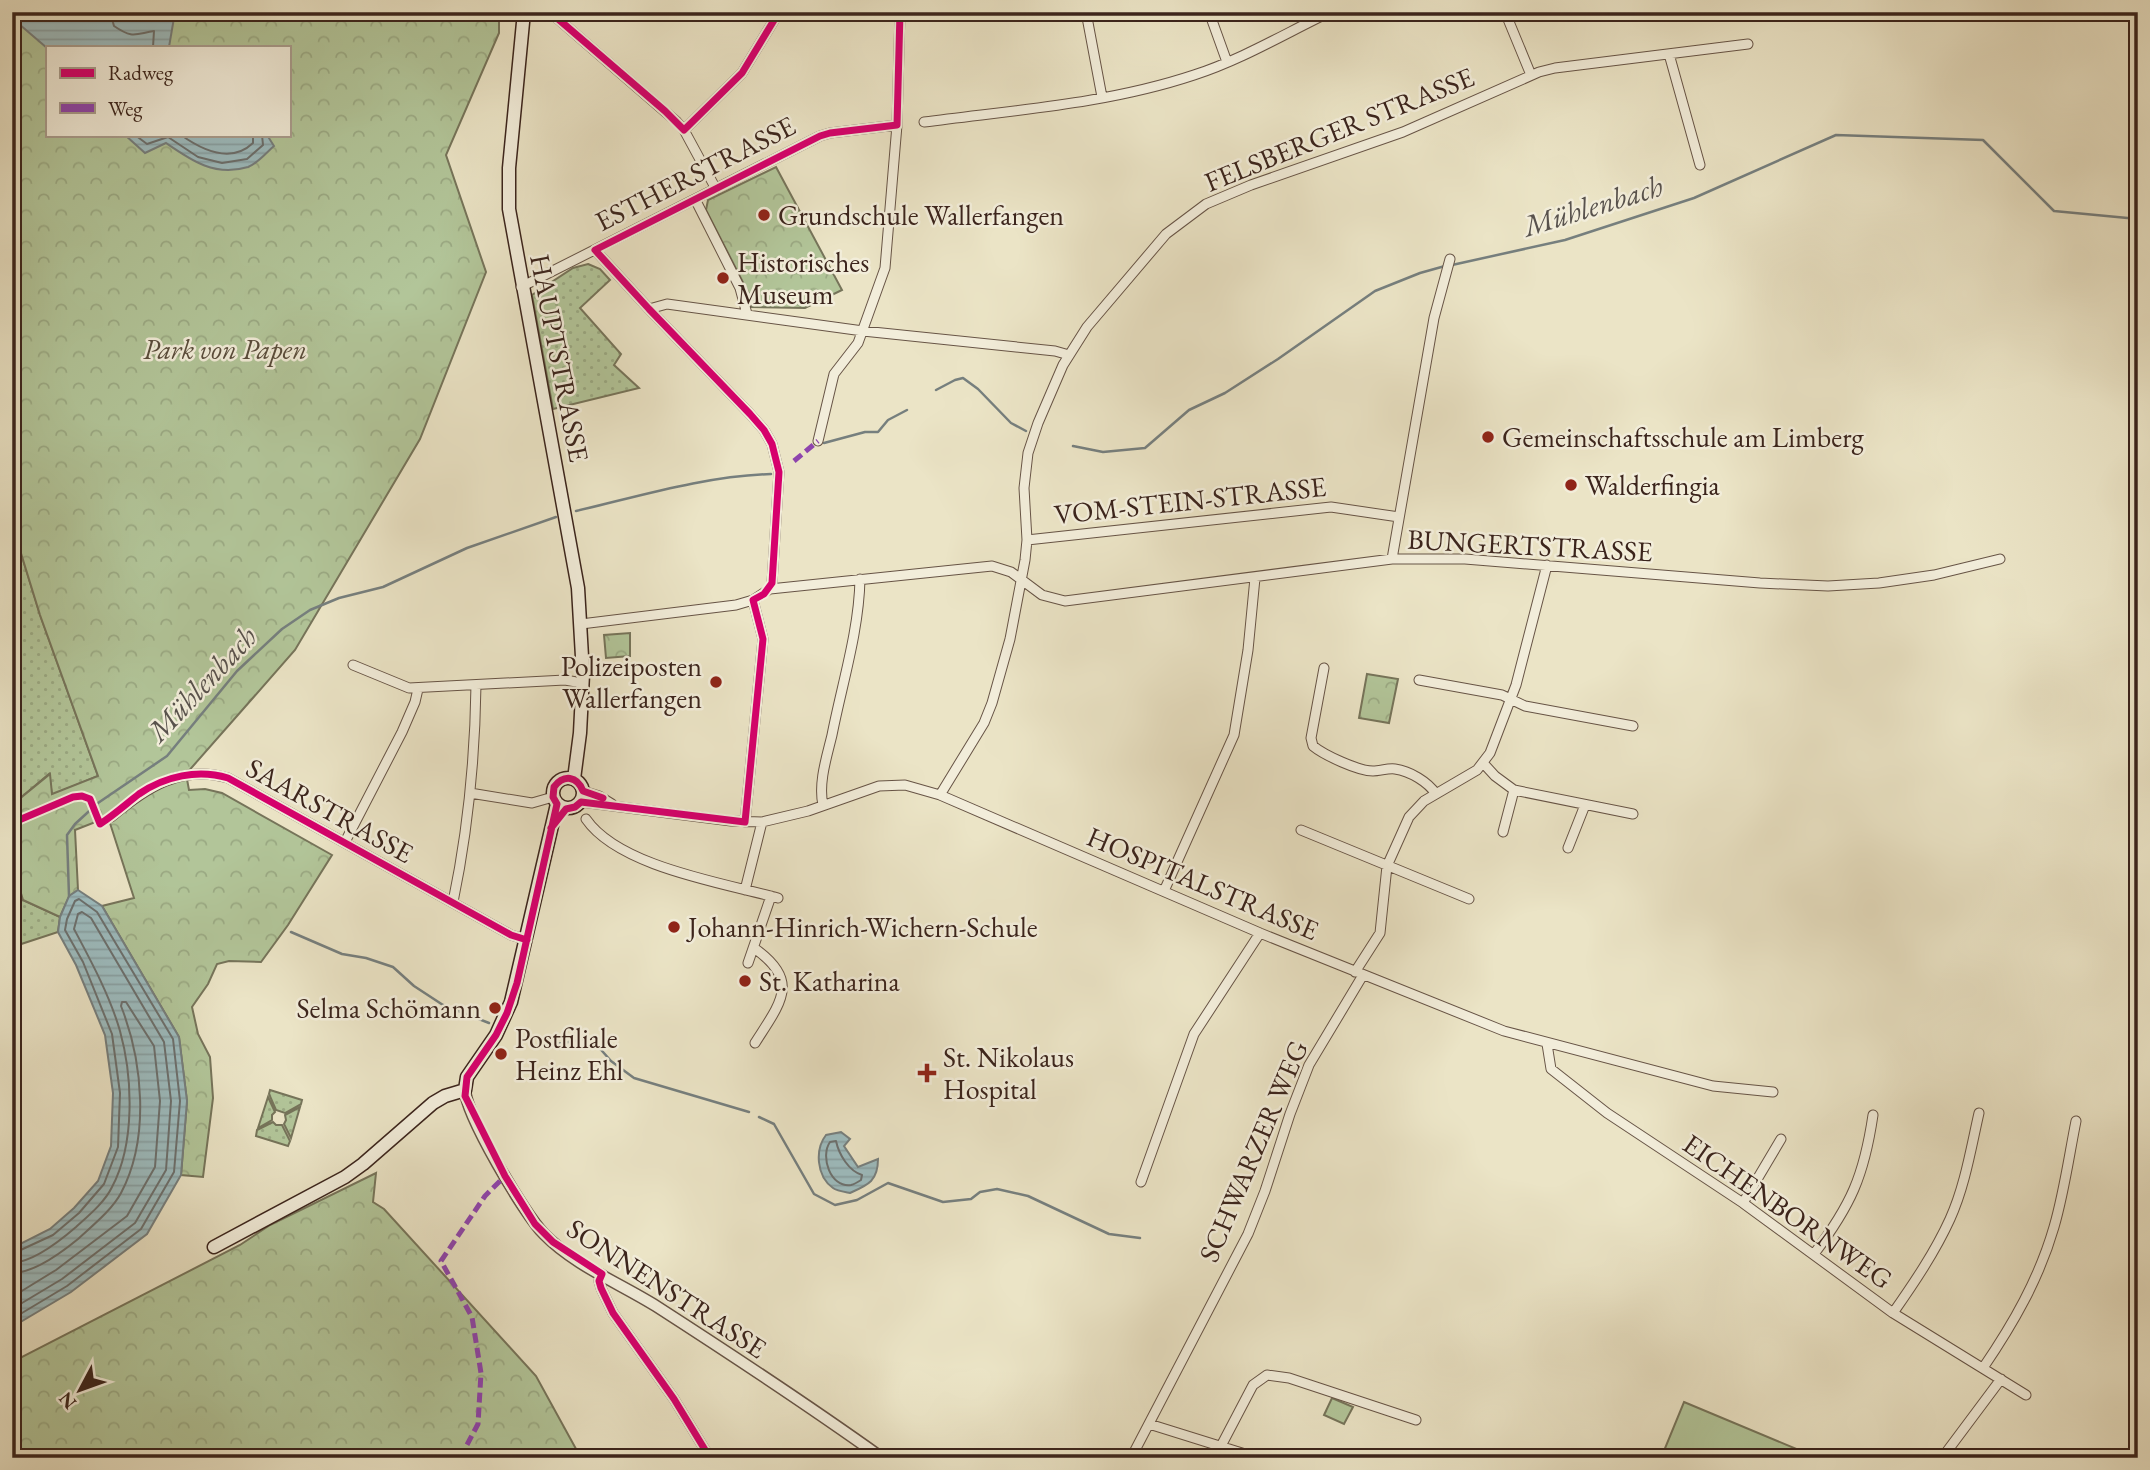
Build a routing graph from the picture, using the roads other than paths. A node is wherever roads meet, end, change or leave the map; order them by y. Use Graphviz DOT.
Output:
graph roads {
  1 [pos="524,12"];
  2 [pos="550,12"];
  3 [pos="779,12"];
  4 [pos="900,12"];
  5 [pos="1086,12"];
  6 [pos="1209,12"];
  7 [pos="1330,12"];
  8 [pos="1505,12"];
  9 [pos="1748,44"];
  10 [pos="1669,54"];
  11 [pos="1227,62"];
  12 [pos="1531,75"];
  13 [pos="1102,97"];
  14 [pos="924,122"];
  15 [pos="897,125"];
  16 [pos="684,130"];
  17 [pos="1700,165"];
  18 [pos="716,189"];
  19 [pos="695,199"];
  20 [pos="595,250"];
  21 [pos="1450,259"];
  22 [pos="521,287"];
  23 [pos="649,309"];
  24 [pos="747,314"];
  25 [pos="863,331"];
  26 [pos="1069,355"];
  27 [pos="818,441"];
  28 [pos="1399,517"];
  29 [pos="1027,540"];
  30 [pos="1392,559"];
  31 [pos="2000,559"];
  32 [pos="1547,565"];
  33 [pos="1255,578"];
  34 [pos="860,579"];
  35 [pos="1022,580"];
  36 [pos="770,589"];
  37 [pos="753,600"];
  38 [pos="581,624"];
  39 [pos="353,665"];
  40 [pos="1324,668"];
  41 [pos="1419,680"];
  42 [pos="582,683"];
  43 [pos="476,685"];
  44 [pos="418,689"];
  45 [pos="1510,700"];
  46 [pos="1633,726"];
  47 [pos="1484,764"];
  48 [pos="570,779"];
  49 [pos="1514,790"];
  50 [pos="470,793"];
  51 [pos="1436,794"];
  52 [pos="940,795"];
  53 [pos="582,796"];
  54 [pos="559,803"];
  55 [pos="823,805"];
  56 [pos="1585,805"];
  57 [pos="1633,814"];
  58 [pos="111,817"];
  59 [pos="586,820"];
  60 [pos="745,822"];
  61 [pos="762,822"];
  62 [pos="1301,831"];
  63 [pos="1503,832"];
  64 [pos="345,842"];
  65 [pos="1568,848"];
  66 [pos="1387,866"];
  67 [pos="745,890"];
  68 [pos="1164,891"];
  69 [pos="1469,899"];
  70 [pos="453,902"];
  71 [pos="1259,933"];
  72 [pos="527,940"];
  73 [pos="754,948"];
  74 [pos="748,963"];
  75 [pos="1359,973"];
  76 [pos="755,1043"];
  77 [pos="1548,1044"];
  78 [pos="465,1090"];
  79 [pos="1773,1092"];
  80 [pos="1979,1113"];
  81 [pos="1874,1115"];
  82 [pos="2076,1121"];
  83 [pos="1781,1139"];
  84 [pos="1141,1182"];
  85 [pos="1743,1203"];
  86 [pos="214,1247"];
  87 [pos="1814,1254"];
  88 [pos="602,1274"];
  89 [pos="1893,1313"];
  90 [pos="1983,1368"];
  91 [pos="2001,1379"];
  92 [pos="2026,1395"];
  93 [pos="1416,1420"];
  94 [pos="1149,1424"];
  95 [pos="1221,1446"];
  96 [pos="868,1448"];
  97 [pos="710,1458"];
  98 [pos="860,1458"];
  99 [pos="882,1458"];
  100 [pos="1131,1458"];
  101 [pos="1258,1458"];
  102 [pos="1942,1458"];
  1 -- 22 [label="main road, HAUPTSTRASSE"];
  2 -- 16 [label="street"];
  3 -- 16 [label="street"];
  4 -- 15 [label="street"];
  5 -- 13 [label="street"];
  6 -- 11 [label="street"];
  7 -- 11 [label="street"];
  8 -- 12 [label="street"];
  9 -- 10 [label="street, FELSBERGER STRASSE"];
  10 -- 12 [label="street, FELSBERGER STRASSE"];
  10 -- 17 [label="street"];
  11 -- 13 [label="street"];
  12 -- 26 [label="street, FELSBERGER STRASSE"];
  13 -- 14 [label="street"];
  15 -- 18 [label="street, ESTHERSTRASSE"];
  15 -- 25 [label="street"];
  16 -- 18 [label="street"];
  18 -- 19 [label="street, ESTHERSTRASSE"];
  19 -- 20 [label="street, ESTHERSTRASSE"];
  19 -- 24 [label="street"];
  20 -- 22 [label="street, ESTHERSTRASSE"];
  20 -- 23 [label="street"];
  21 -- 28 [label="street"];
  22 -- 38 [label="main road, HAUPTSTRASSE"];
  23 -- 24 [label="street"];
  23 -- 36 [label="street"];
  24 -- 25 [label="street"];
  25 -- 26 [label="street"];
  25 -- 27 [label="street"];
  26 -- 29 [label="street, FELSBERGER STRASSE"];
  28 -- 29 [label="street, VOM-STEIN-STRASSE"];
  28 -- 30 [label="street"];
  29 -- 35 [label="street, FELSBERGER STRASSE"];
  30 -- 32 [label="street, BUNGERTSTRASSE"];
  30 -- 33 [label="street, BUNGERTSTRASSE"];
  31 -- 32 [label="street, BUNGERTSTRASSE"];
  32 -- 45 [label="street"];
  33 -- 35 [label="street, BUNGERTSTRASSE"];
  33 -- 68 [label="street"];
  34 -- 35 [label="street, BUNGERTSTRASSE"];
  34 -- 36 [label="street, BUNGERTSTRASSE"];
  34 -- 55 [label="street"];
  35 -- 52 [label="street, FELSBERGER STRASSE"];
  36 -- 37 [label="street"];
  37 -- 38 [label="street"];
  37 -- 60 [label="street"];
  38 -- 42 [label="main road, HAUPTSTRASSE"];
  39 -- 44 [label="street"];
  40 -- 51 [label="street"];
  41 -- 45 [label="street"];
  42 -- 43 [label="street"];
  42 -- 48 [label="main road, HAUPTSTRASSE"];
  43 -- 44 [label="street"];
  43 -- 50 [label="street"];
  44 -- 64 [label="street"];
  45 -- 46 [label="street"];
  45 -- 47 [label="street"];
  47 -- 49 [label="street"];
  47 -- 51 [label="street, SCHWARZER WEG"];
  48 -- 53 [label="main road"];
  48 -- 54 [label="main road"];
  49 -- 56 [label="street"];
  49 -- 63 [label="street"];
  50 -- 54 [label="street"];
  50 -- 70 [label="street"];
  51 -- 66 [label="street, SCHWARZER WEG"];
  52 -- 55 [label="street, HOSPITALSTRASSE"];
  52 -- 68 [label="street, HOSPITALSTRASSE"];
  53 -- 54 [label="main road"];
  53 -- 60 [label="street, HOSPITALSTRASSE"];
  54 -- 72 [label="main road"];
  55 -- 61 [label="street, HOSPITALSTRASSE"];
  56 -- 57 [label="street"];
  56 -- 65 [label="street"];
  58 -- 64 [label="street, SAARSTRASSE"];
  59 -- 67 [label="street"];
  60 -- 61 [label="street, HOSPITALSTRASSE"];
  61 -- 67 [label="street"];
  62 -- 66 [label="street"];
  64 -- 70 [label="street, SAARSTRASSE"];
  66 -- 69 [label="street"];
  66 -- 75 [label="street, SCHWARZER WEG"];
  67 -- 73 [label="street"];
  68 -- 71 [label="street, HOSPITALSTRASSE"];
  70 -- 72 [label="street, SAARSTRASSE"];
  71 -- 75 [label="street, HOSPITALSTRASSE"];
  71 -- 84 [label="street"];
  72 -- 78 [label="main road"];
  73 -- 74 [label="street"];
  73 -- 76 [label="street"];
  75 -- 77 [label="street, HOSPITALSTRASSE"];
  75 -- 94 [label="street, SCHWARZER WEG"];
  77 -- 79 [label="street, HOSPITALSTRASSE"];
  77 -- 85 [label="street, EICHENBORNWEG"];
  78 -- 86 [label="main road"];
  78 -- 88 [label="street, SONNENSTRASSE"];
  80 -- 89 [label="street"];
  81 -- 87 [label="street"];
  82 -- 90 [label="street"];
  83 -- 85 [label="street"];
  85 -- 87 [label="street, EICHENBORNWEG"];
  87 -- 89 [label="street, EICHENBORNWEG"];
  88 -- 96 [label="street, SONNENSTRASSE"];
  88 -- 97 [label="street"];
  89 -- 90 [label="street, EICHENBORNWEG"];
  90 -- 91 [label="street, EICHENBORNWEG"];
  91 -- 92 [label="street, EICHENBORNWEG"];
  91 -- 102 [label="street"];
  93 -- 95 [label="street"];
  94 -- 95 [label="street"];
  94 -- 100 [label="street, SCHWARZER WEG"];
  95 -- 101 [label="street"];
  96 -- 98 [label="street"];
  96 -- 99 [label="street, SONNENSTRASSE"];
}
